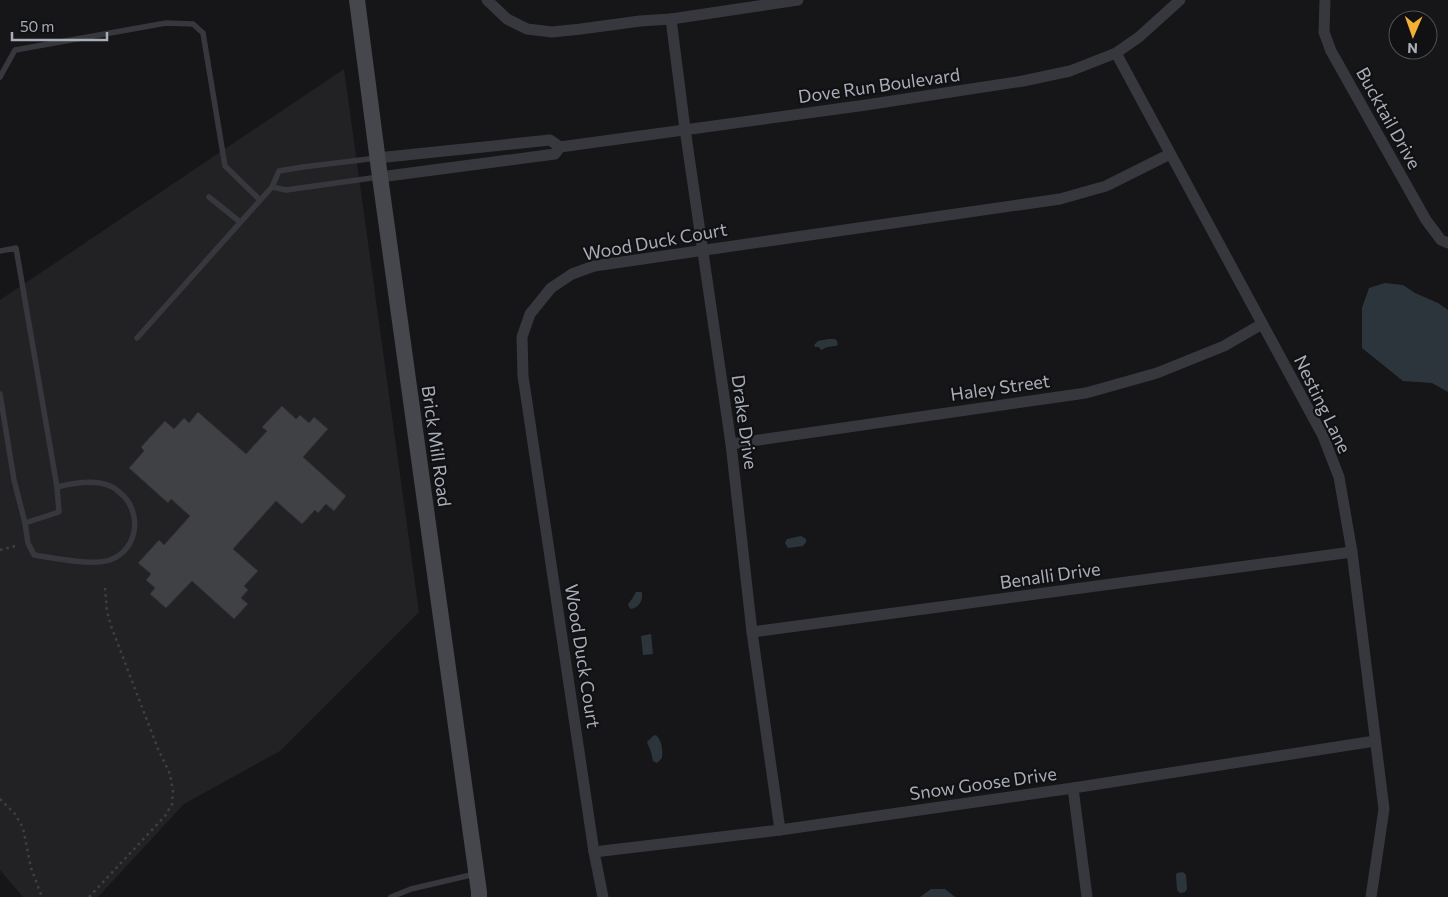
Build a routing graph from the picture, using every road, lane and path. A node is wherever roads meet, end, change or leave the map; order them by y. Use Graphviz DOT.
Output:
graph roads {
  1 [pos="357,0"];
  2 [pos="487,0"];
  3 [pos="798,0"];
  4 [pos="1180,0"];
  5 [pos="1325,0"];
  6 [pos="671,19"];
  7 [pos="1116,53"];
  8 [pos="0,78"];
  9 [pos="685,129"];
  10 [pos="560,147"];
  11 [pos="1170,154"];
  12 [pos="377,158"];
  13 [pos="380,177"];
  14 [pos="272,186"];
  15 [pos="209,198"];
  16 [pos="260,200"];
  17 [pos="240,222"];
  18 [pos="1448,242"];
  19 [pos="703,250"];
  20 [pos="0,251"];
  21 [pos="1262,324"];
  22 [pos="137,338"];
  23 [pos="0,394"];
  24 [pos="731,444"];
  25 [pos="57,487"];
  26 [pos="25,523"];
  27 [pos="28,543"];
  28 [pos="0,550"];
  29 [pos="1352,552"];
  30 [pos="105,588"];
  31 [pos="752,632"];
  32 [pos="1375,741"];
  33 [pos="1073,788"];
  34 [pos="0,799"];
  35 [pos="780,830"];
  36 [pos="594,852"];
  37 [pos="477,874"];
  38 [pos="42,897"];
  39 [pos="89,897"];
  40 [pos="391,897"];
  41 [pos="479,897"];
  42 [pos="603,897"];
  43 [pos="1088,897"];
  44 [pos="1371,897"];
  1 -- 12 [label="street, Brick Mill Road"];
  2 -- 6 [label="street"];
  3 -- 6 [label="street"];
  4 -- 7 [label="street, Dove Run Boulevard"];
  5 -- 18 [label="street, Bucktail Drive"];
  6 -- 9 [label="street, Drake Drive"];
  7 -- 9 [label="street, Dove Run Boulevard"];
  7 -- 11 [label="street, Nesting Lane"];
  8 -- 16 [label="lane"];
  9 -- 10 [label="street, Dove Run Boulevard"];
  9 -- 19 [label="street, Drake Drive"];
  10 -- 12 [label="street, Dove Run Boulevard"];
  10 -- 13 [label="street, Dove Run Boulevard"];
  11 -- 19 [label="street, Wood Duck Court"];
  11 -- 21 [label="street, Nesting Lane"];
  12 -- 13 [label="street, Brick Mill Road"];
  12 -- 14 [label="lane"];
  13 -- 14 [label="lane"];
  13 -- 37 [label="street, Brick Mill Road"];
  14 -- 16 [label="lane"];
  15 -- 17 [label="lane"];
  16 -- 17 [label="lane"];
  17 -- 22 [label="lane"];
  19 -- 24 [label="street, Drake Drive"];
  19 -- 36 [label="street, Wood Duck Court"];
  20 -- 25 [label="lane"];
  21 -- 24 [label="street, Haley Street"];
  21 -- 29 [label="street, Nesting Lane"];
  23 -- 26 [label="lane"];
  24 -- 31 [label="street, Drake Drive"];
  25 -- 26 [label="lane"];
  25 -- 27 [label="lane"];
  26 -- 27 [label="lane"];
  27 -- 28 [label="path"];
  29 -- 31 [label="street, Benalli Drive"];
  29 -- 32 [label="street, Nesting Lane"];
  30 -- 39 [label="path"];
  31 -- 35 [label="street, Drake Drive"];
  32 -- 33 [label="street, Snow Goose Drive"];
  32 -- 44 [label="street, Nesting Lane"];
  33 -- 35 [label="street, Snow Goose Drive"];
  33 -- 43 [label="street"];
  34 -- 38 [label="path"];
  35 -- 36 [label="street, Snow Goose Drive"];
  36 -- 42 [label="street, Wood Duck Court"];
  37 -- 40 [label="lane"];
  37 -- 41 [label="street, Brick Mill Road"];
}
